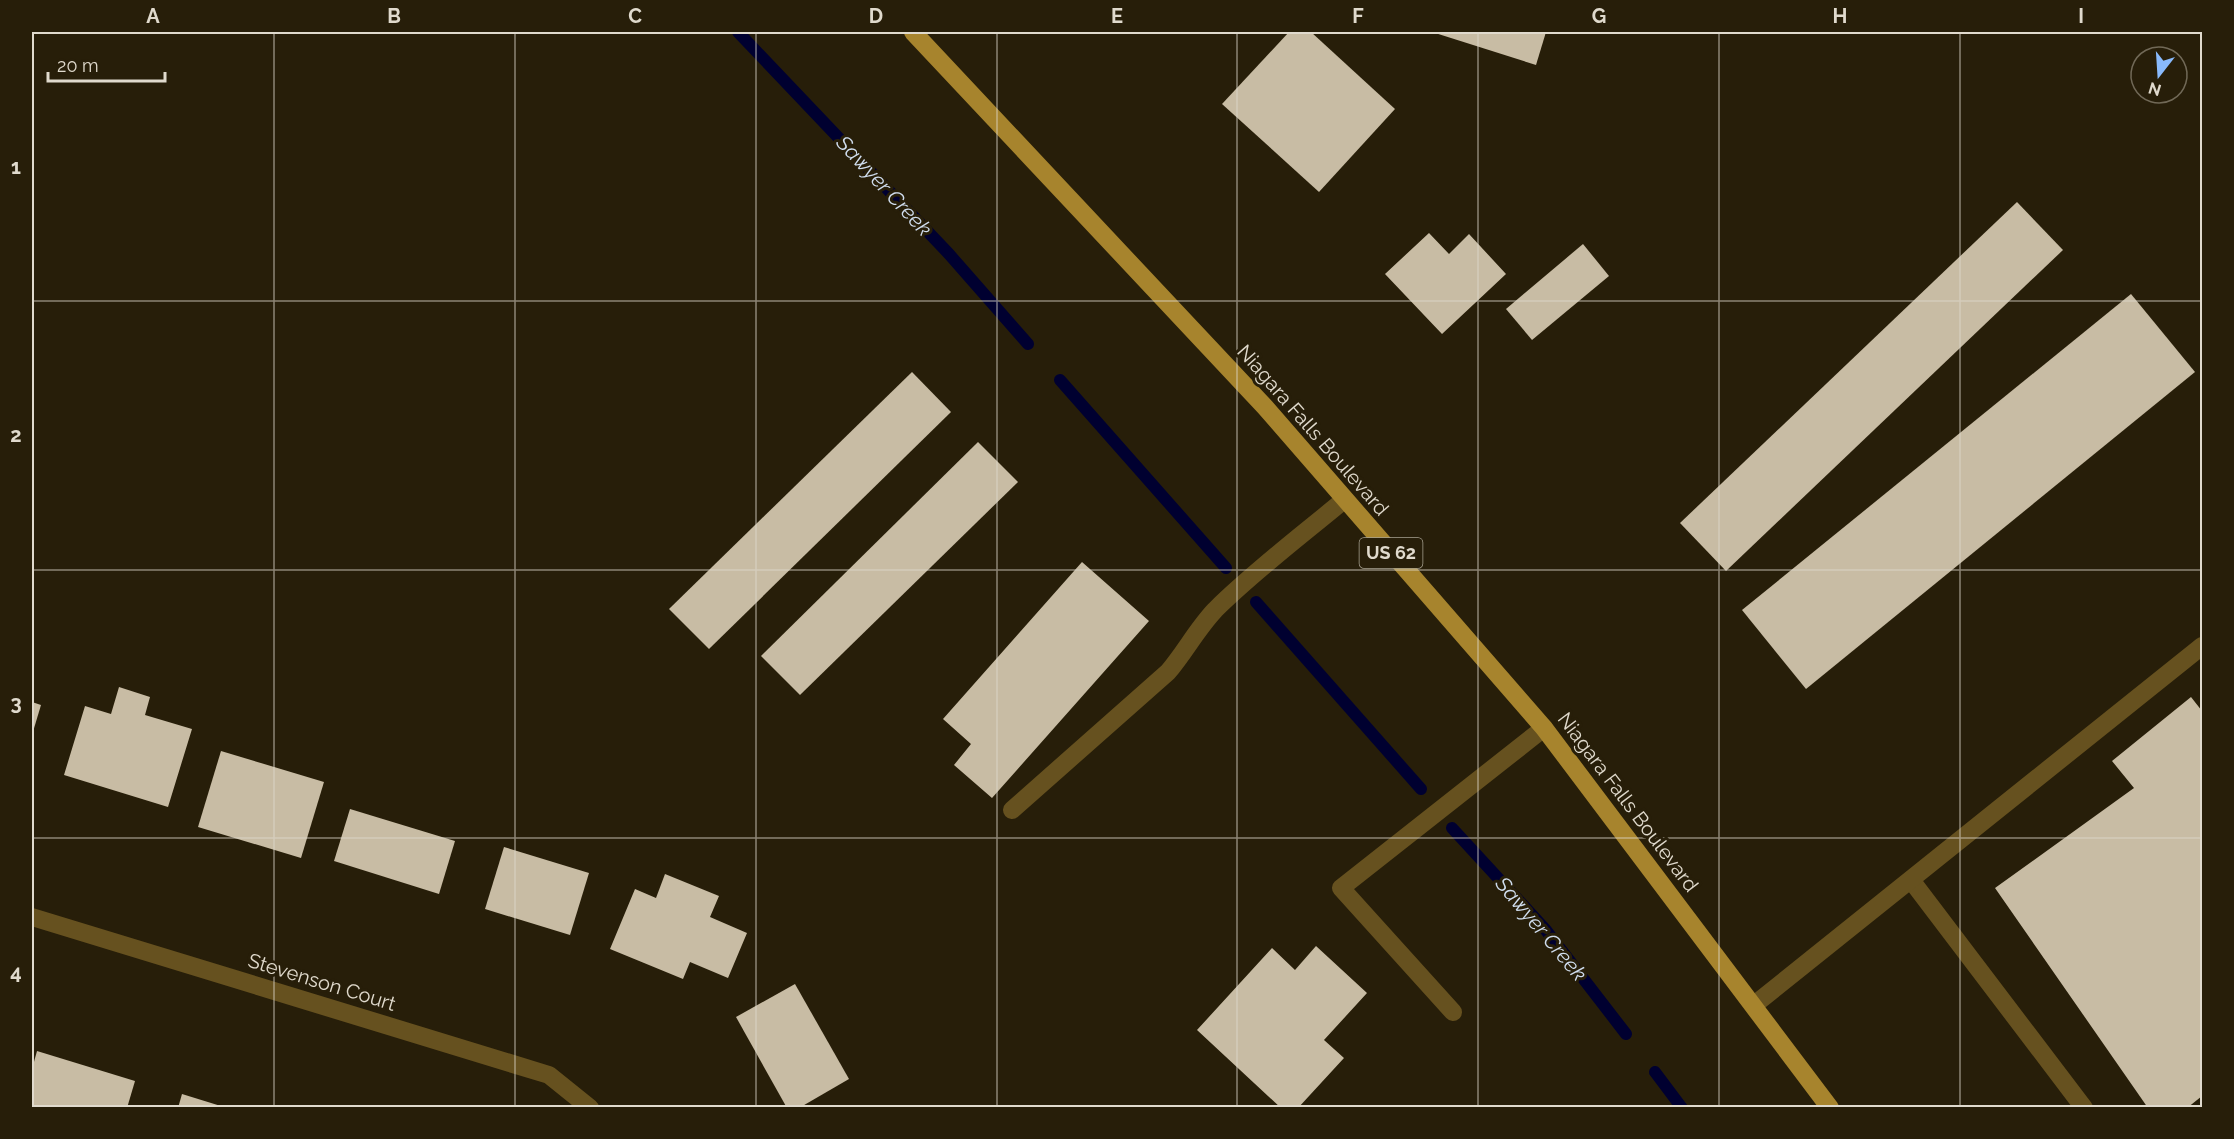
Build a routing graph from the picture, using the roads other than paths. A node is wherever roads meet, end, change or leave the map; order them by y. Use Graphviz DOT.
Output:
graph roads {
  1 [pos="913,32"];
  2 [pos="1344,500"];
  3 [pos="2202,646"];
  4 [pos="1544,728"];
  5 [pos="1012,810"];
  6 [pos="1911,880"];
  7 [pos="32,917"];
  8 [pos="1754,1005"];
  9 [pos="1453,1012"];
  10 [pos="590,1107"];
  11 [pos="1830,1107"];
  12 [pos="2084,1107"];
  1 -- 2 [label="main road, Niagara Falls Boulevard / US 62"];
  2 -- 4 [label="main road, Niagara Falls Boulevard / US 62"];
  2 -- 5 [label="street"];
  3 -- 6 [label="street"];
  4 -- 8 [label="main road, Niagara Falls Boulevard / US 62"];
  4 -- 9 [label="street"];
  6 -- 8 [label="street"];
  6 -- 12 [label="street"];
  7 -- 10 [label="street, Stevenson Court"];
  8 -- 11 [label="main road, Niagara Falls Boulevard / US 62"];
}
